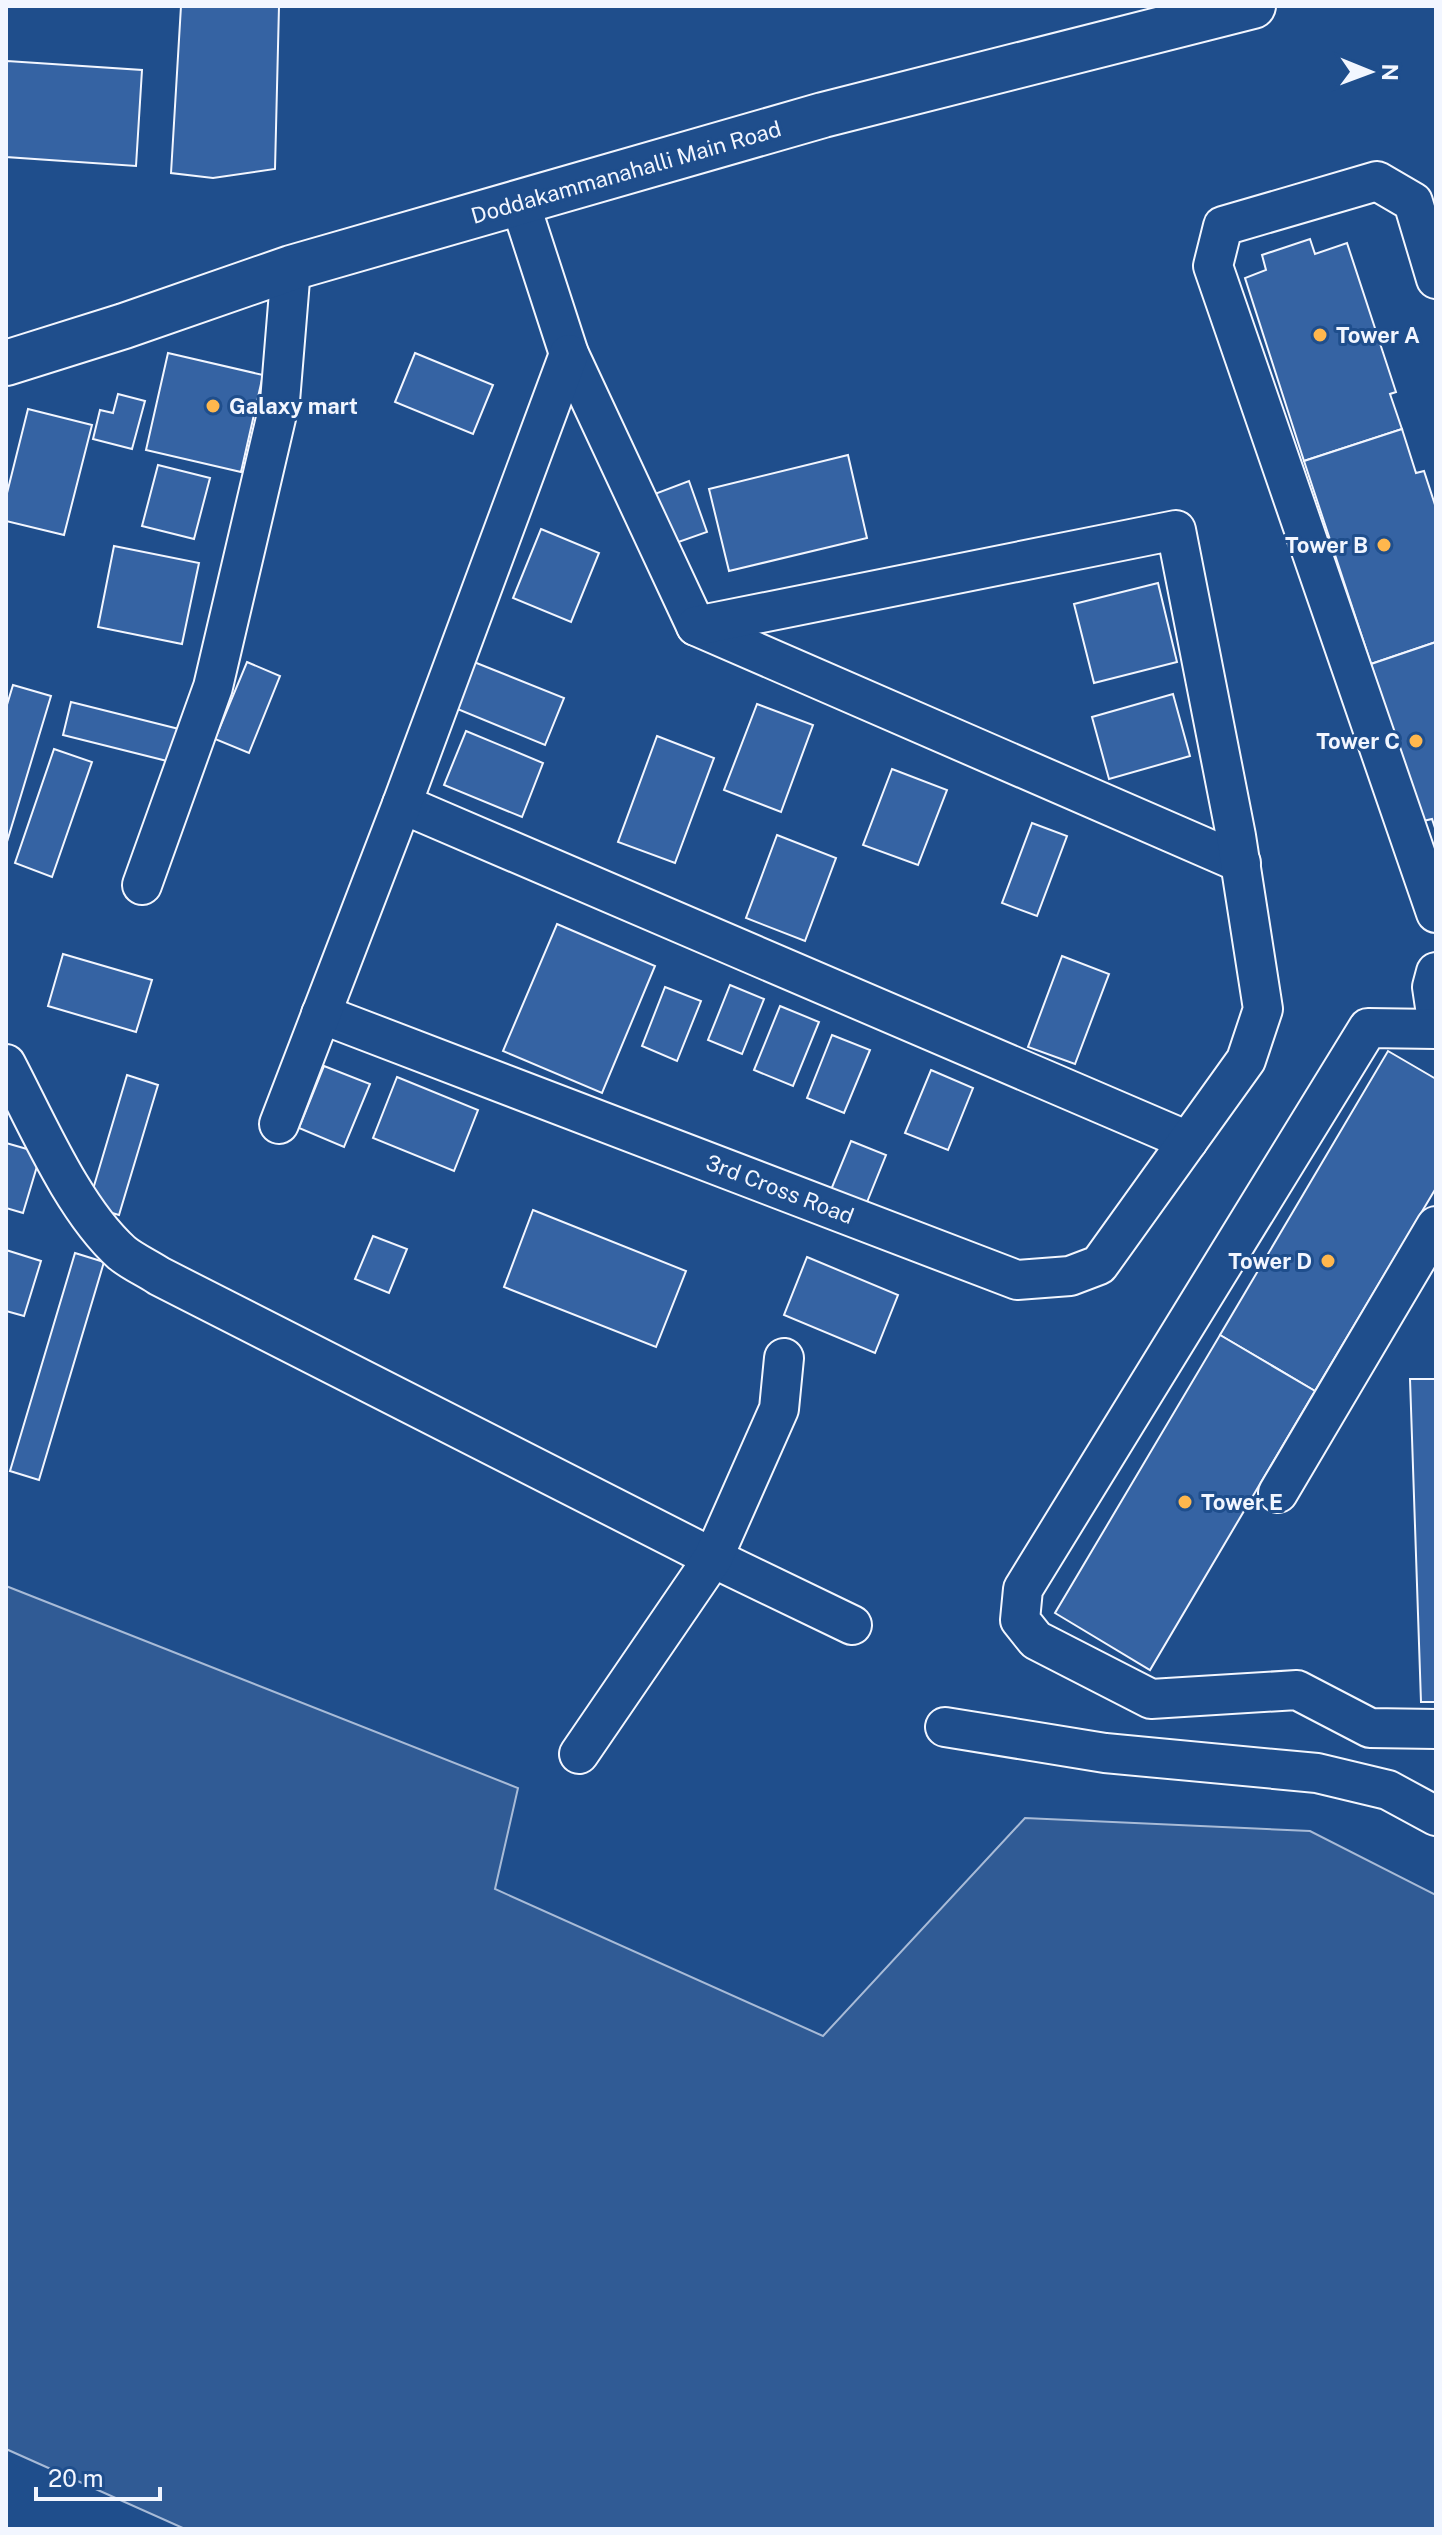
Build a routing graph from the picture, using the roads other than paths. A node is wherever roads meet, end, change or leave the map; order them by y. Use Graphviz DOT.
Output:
graph roads {
  1 [pos="1253,6"];
  2 [pos="520,203"];
  3 [pos="291,268"];
  4 [pos="1436,279"];
  5 [pos="569,354"];
  6 [pos="6,363"];
  7 [pos="696,626"];
  8 [pos="402,804"];
  9 [pos="1241,863"];
  10 [pos="142,885"];
  11 [pos="1436,913"];
  12 [pos="1436,972"];
  13 [pos="321,1014"];
  14 [pos="1436,1014"];
  15 [pos="1436,1029"];
  16 [pos="6,1064"];
  17 [pos="279,1124"];
  18 [pos="1188,1141"];
  19 [pos="1436,1226"];
  20 [pos="784,1358"];
  21 [pos="1278,1493"];
  22 [pos="713,1558"];
  23 [pos="852,1625"];
  24 [pos="945,1727"];
  25 [pos="1436,1729"];
  26 [pos="579,1754"];
  27 [pos="1436,1816"];
  1 -- 2 [label="street, Doddakammanahalli Main Road"];
  2 -- 3 [label="street, Doddakammanahalli Main Road"];
  2 -- 5 [label="street"];
  3 -- 6 [label="street, Doddakammanahalli Main Road"];
  3 -- 10 [label="street"];
  4 -- 11 [label="street"];
  5 -- 7 [label="street"];
  5 -- 8 [label="street"];
  7 -- 9 [label="street"];
  7 -- 9 [label="street, 3rd Cross Road"];
  8 -- 13 [label="street"];
  8 -- 18 [label="street"];
  9 -- 18 [label="street, 3rd Cross Road"];
  12 -- 14 [label="street"];
  13 -- 17 [label="street"];
  13 -- 18 [label="street, 3rd Cross Road"];
  15 -- 25 [label="street"];
  16 -- 22 [label="street"];
  19 -- 21 [label="street"];
  20 -- 22 [label="street"];
  22 -- 23 [label="street"];
  22 -- 26 [label="street"];
  24 -- 27 [label="street"];
}
